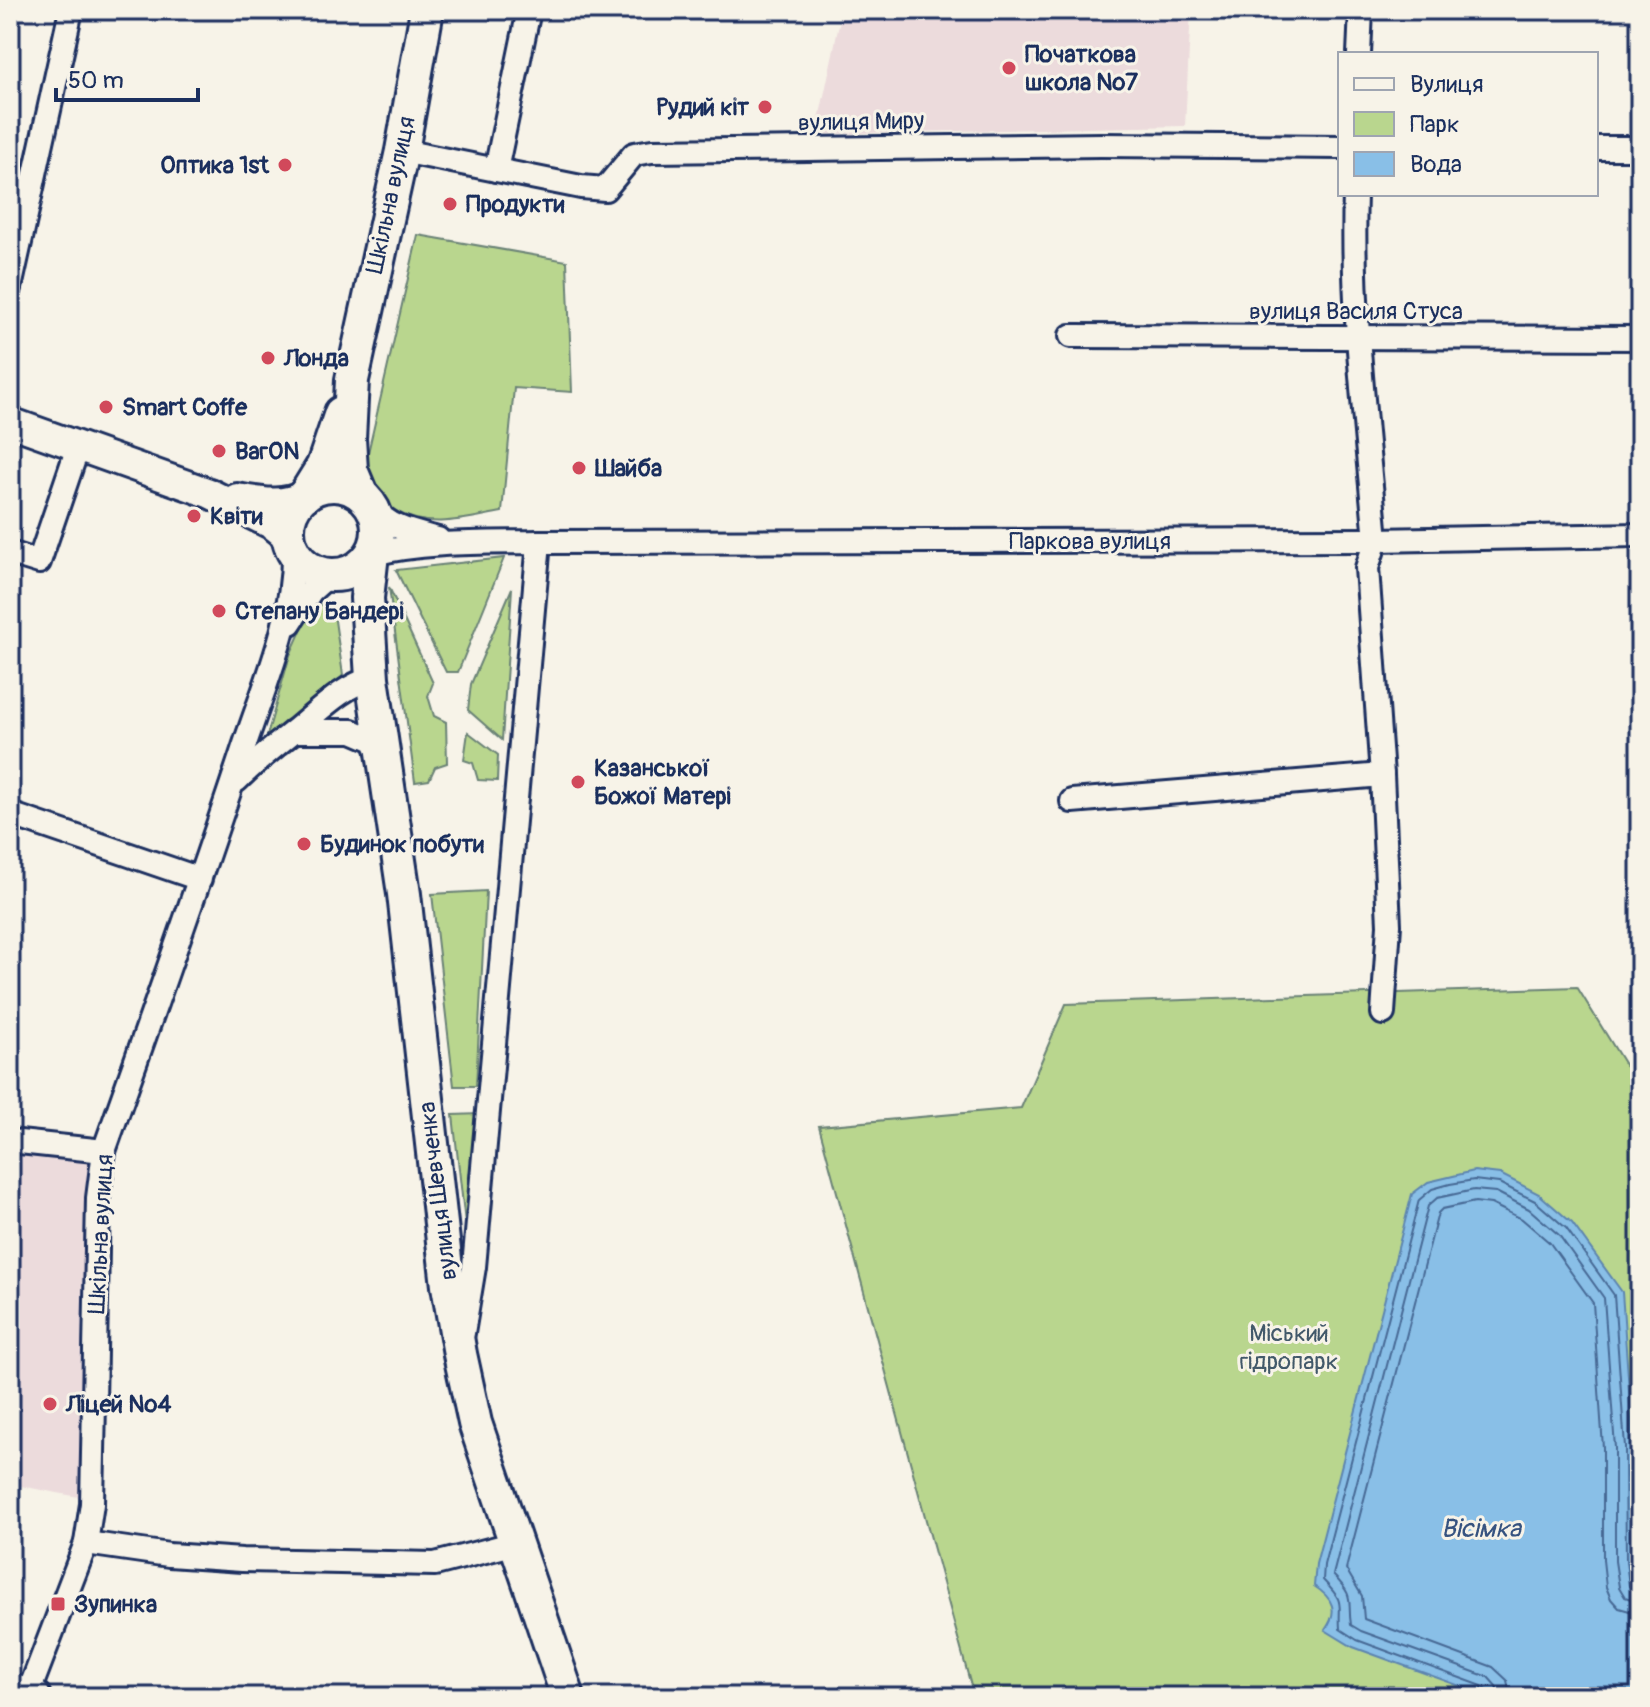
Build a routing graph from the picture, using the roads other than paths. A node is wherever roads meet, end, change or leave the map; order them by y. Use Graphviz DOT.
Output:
graph roads {
  1 [pos="71,10"];
  2 [pos="427,10"];
  3 [pos="529,10"];
  4 [pos="1361,10"];
  5 [pos="1359,52"];
  6 [pos="1338,147"];
  7 [pos="1598,148"];
  8 [pos="1640,148"];
  9 [pos="402,151"];
  10 [pos="496,170"];
  11 [pos="1355,196"];
  12 [pos="10,288"];
  13 [pos="1071,336"];
  14 [pos="1359,337"];
  15 [pos="1640,338"];
  16 [pos="352,380"];
  17 [pos="10,422"];
  18 [pos="78,447"];
  19 [pos="209,493"];
  20 [pos="305,495"];
  21 [pos="367,502"];
  22 [pos="1640,535"];
  23 [pos="1376,540"];
  24 [pos="539,542"];
  25 [pos="454,543"];
  26 [pos="293,550"];
  27 [pos="10,553"];
  28 [pos="372,554"];
  29 [pos="329,575"];
  30 [pos="278,645"];
  31 [pos="372,674"];
  32 [pos="295,731"];
  33 [pos="385,762"];
  34 [pos="1382,775"];
  35 [pos="232,785"];
  36 [pos="1072,801"];
  37 [pos="10,814"];
  38 [pos="200,879"];
  39 [pos="1383,1013"];
  40 [pos="10,1141"];
  41 [pos="104,1151"];
  42 [pos="460,1354"];
  43 [pos="86,1543"];
  44 [pos="516,1543"];
  45 [pos="25,1695"];
  46 [pos="568,1697"];
  1 -- 12 [label="street"];
  2 -- 9 [label="main road, Шкільна вулиця"];
  3 -- 10 [label="street"];
  4 -- 5 [label="street"];
  6 -- 10 [label="street, вулиця Миру"];
  7 -- 8 [label="street"];
  9 -- 10 [label="street, вулиця Миру"];
  9 -- 16 [label="main road, Шкільна вулиця"];
  11 -- 14 [label="street"];
  13 -- 14 [label="street, вулиця Василя Стуса"];
  14 -- 15 [label="street, вулиця Василя Стуса"];
  14 -- 23 [label="street"];
  16 -- 20 [label="main road, Шкільна вулиця"];
  16 -- 21 [label="main road, Шкільна вулиця"];
  17 -- 18 [label="street"];
  18 -- 19 [label="street"];
  18 -- 27 [label="street"];
  19 -- 20 [label="street"];
  19 -- 26 [label="street"];
  20 -- 21 [label="main road"];
  20 -- 26 [label="main road"];
  21 -- 25 [label="street"];
  21 -- 28 [label="main road"];
  22 -- 23 [label="street, Паркова вулиця"];
  23 -- 24 [label="street, Паркова вулиця"];
  23 -- 34 [label="street"];
  24 -- 25 [label="street, Паркова вулиця"];
  24 -- 42 [label="street"];
  25 -- 28 [label="street"];
  26 -- 29 [label="main road"];
  26 -- 30 [label="street"];
  28 -- 29 [label="main road"];
  28 -- 31 [label="main road, вулиця Шевченка"];
  29 -- 30 [label="street"];
  29 -- 31 [label="main road, вулиця Шевченка"];
  30 -- 35 [label="street, Шкільна вулиця"];
  31 -- 32 [label="street"];
  31 -- 33 [label="main road, вулиця Шевченка"];
  32 -- 33 [label="street"];
  32 -- 35 [label="street"];
  33 -- 42 [label="main road, вулиця Шевченка"];
  34 -- 36 [label="street"];
  34 -- 39 [label="street"];
  35 -- 38 [label="street, Шкільна вулиця"];
  37 -- 38 [label="street"];
  38 -- 41 [label="street, Шкільна вулиця"];
  40 -- 41 [label="street"];
  41 -- 43 [label="street, Шкільна вулиця"];
  42 -- 44 [label="main road, вулиця Шевченка"];
  43 -- 44 [label="street"];
  43 -- 45 [label="street, Шкільна вулиця"];
  44 -- 46 [label="main road, вулиця Шевченка"];
}
